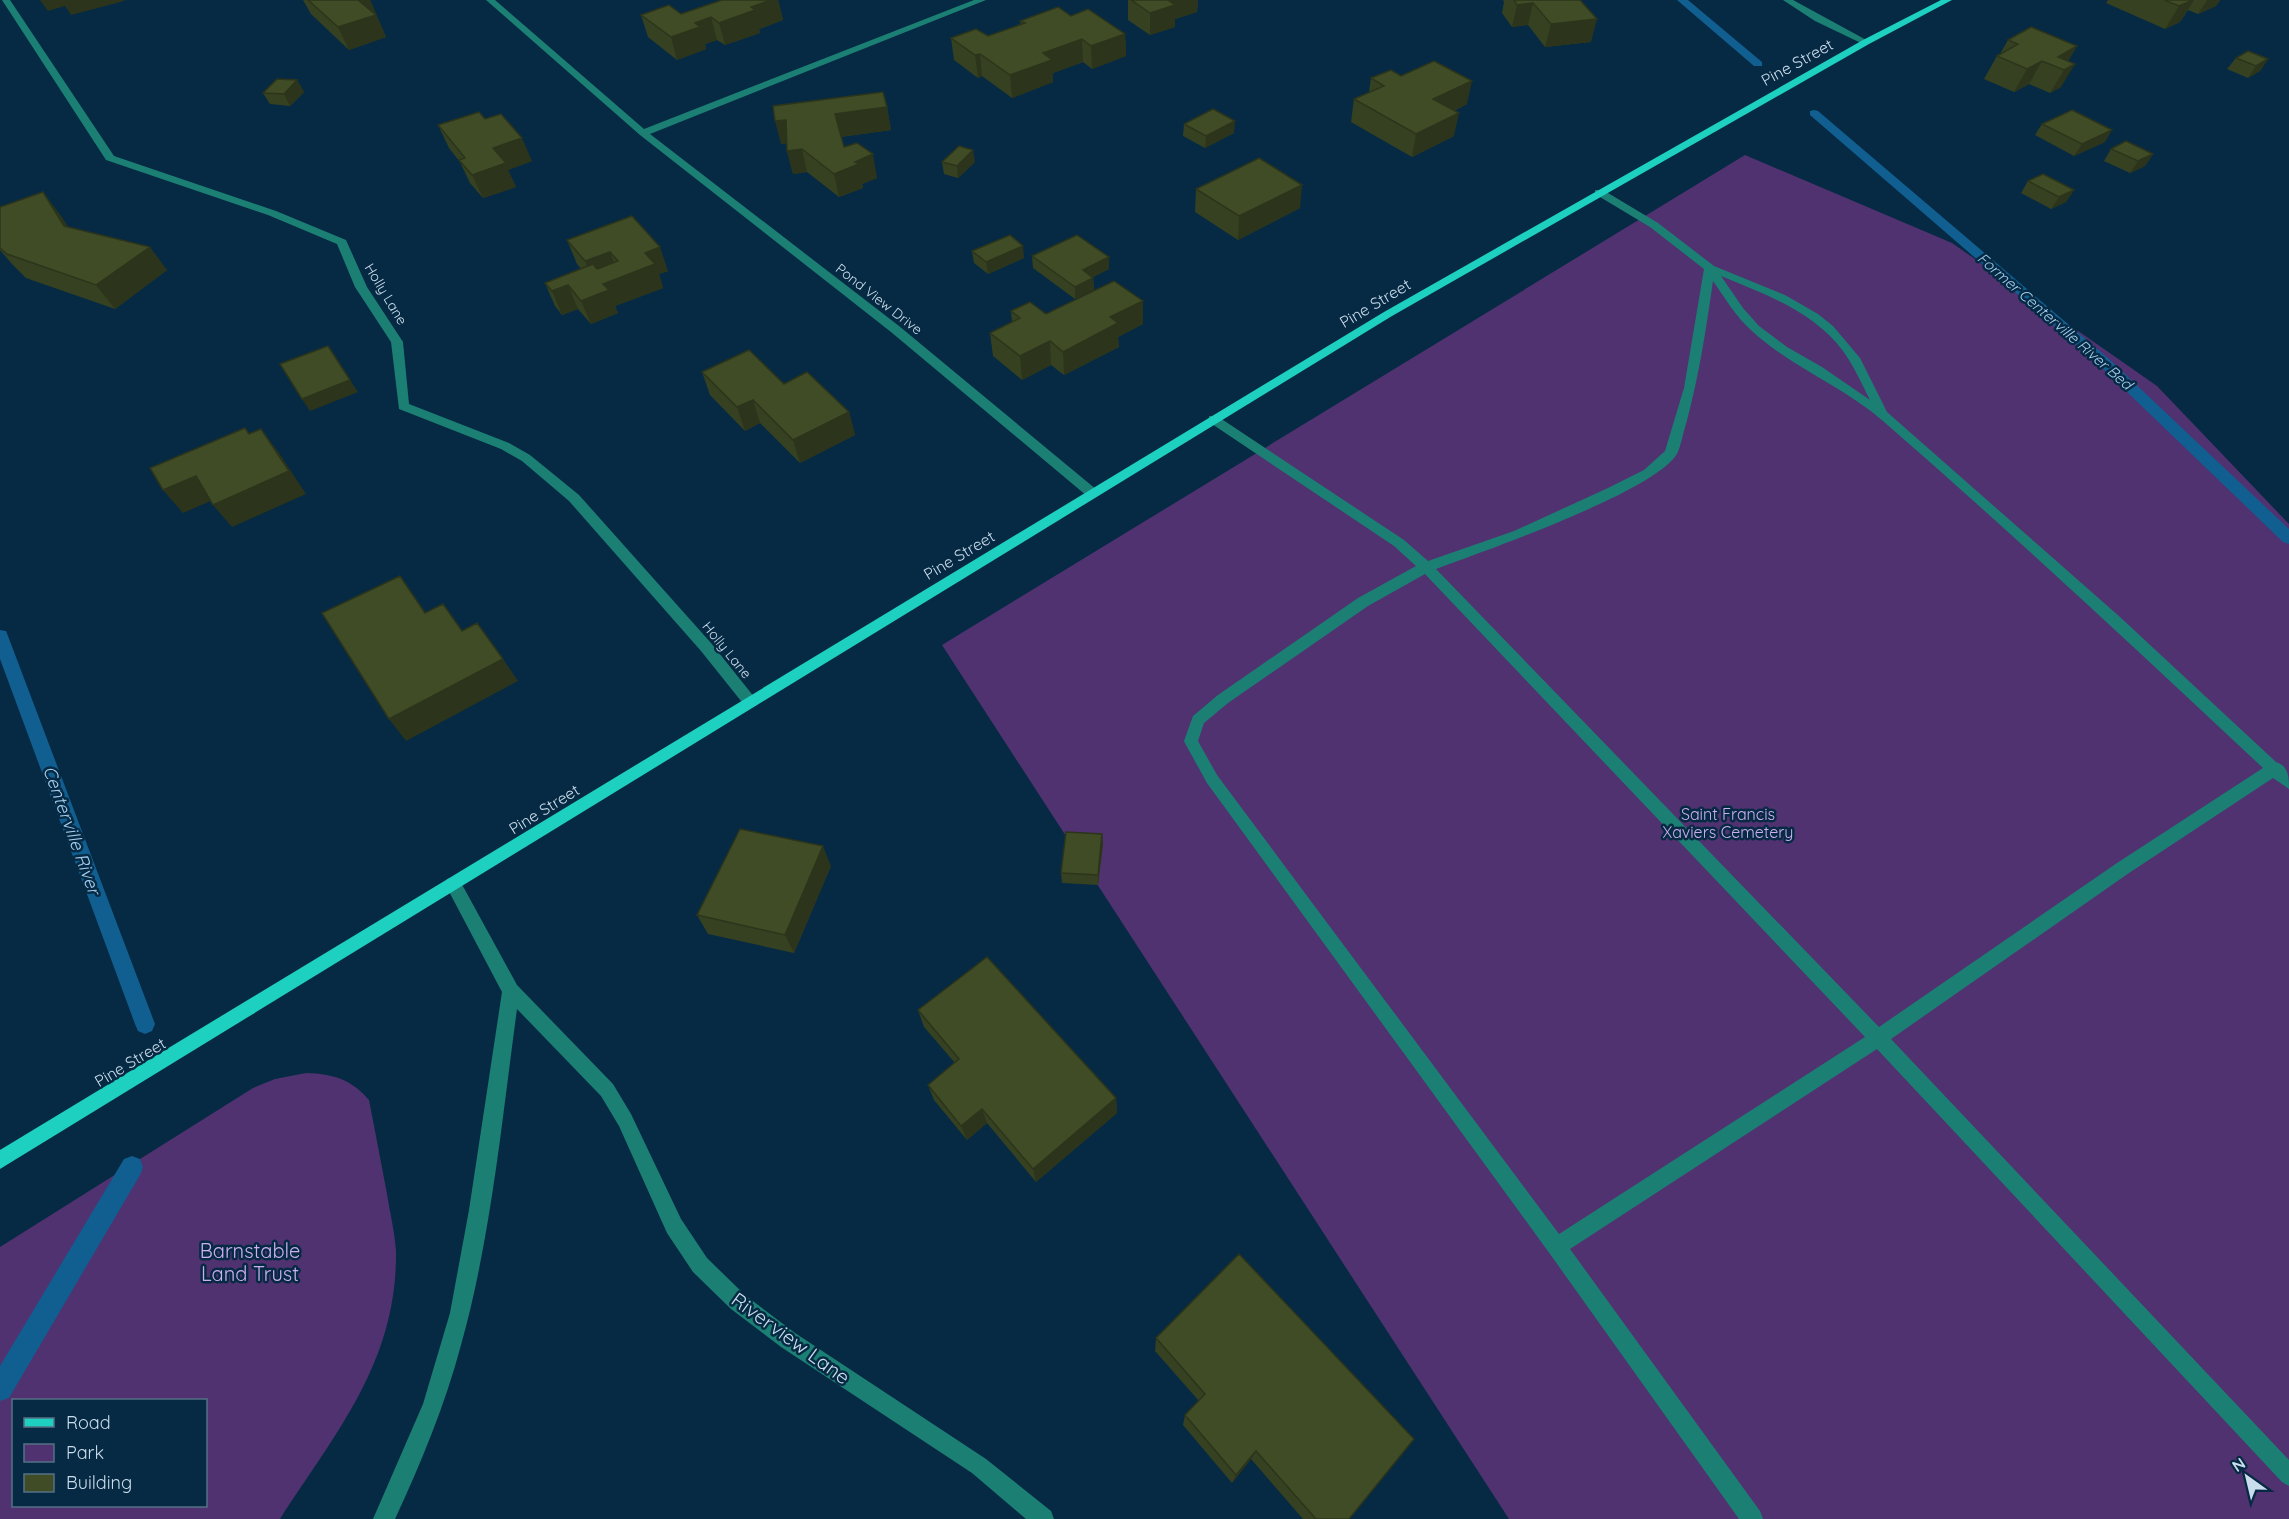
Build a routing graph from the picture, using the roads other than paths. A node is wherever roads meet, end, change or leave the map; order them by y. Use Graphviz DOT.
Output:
graph roads {
  1 [pos="6,0"];
  2 [pos="490,0"];
  3 [pos="982,0"];
  4 [pos="1787,0"];
  5 [pos="1948,0"];
  6 [pos="1866,42"];
  7 [pos="643,133"];
  8 [pos="1599,192"];
  9 [pos="1710,268"];
  10 [pos="1886,416"];
  11 [pos="1213,419"];
  12 [pos="1092,493"];
  13 [pos="1426,567"];
  14 [pos="750,702"];
  15 [pos="2276,768"];
  16 [pos="2289,783"];
  17 [pos="453,884"];
  18 [pos="511,991"];
  19 [pos="1878,1038"];
  20 [pos="0,1160"];
  21 [pos="1557,1247"];
  22 [pos="2289,1475"];
  23 [pos="384,1519"];
  24 [pos="1043,1519"];
  25 [pos="1752,1519"];
  1 -- 14 [label="street, Holly Lane"];
  2 -- 7 [label="street, Pond View Drive"];
  3 -- 7 [label="street"];
  4 -- 6 [label="street"];
  5 -- 6 [label="main road, Pine Street"];
  6 -- 8 [label="main road, Pine Street"];
  7 -- 12 [label="street, Pond View Drive"];
  8 -- 9 [label="street"];
  8 -- 11 [label="main road, Pine Street"];
  9 -- 10 [label="street"];
  9 -- 10 [label="street"];
  9 -- 13 [label="street"];
  10 -- 15 [label="street"];
  11 -- 12 [label="main road, Pine Street"];
  11 -- 13 [label="street"];
  12 -- 14 [label="main road, Pine Street"];
  13 -- 19 [label="street"];
  13 -- 21 [label="street"];
  14 -- 17 [label="main road, Pine Street"];
  15 -- 16 [label="street"];
  15 -- 19 [label="street"];
  17 -- 18 [label="street, Riverview Lane"];
  17 -- 20 [label="main road, Pine Street"];
  18 -- 23 [label="street"];
  18 -- 24 [label="street, Riverview Lane"];
  19 -- 21 [label="street"];
  19 -- 22 [label="street"];
  21 -- 25 [label="street"];
}
